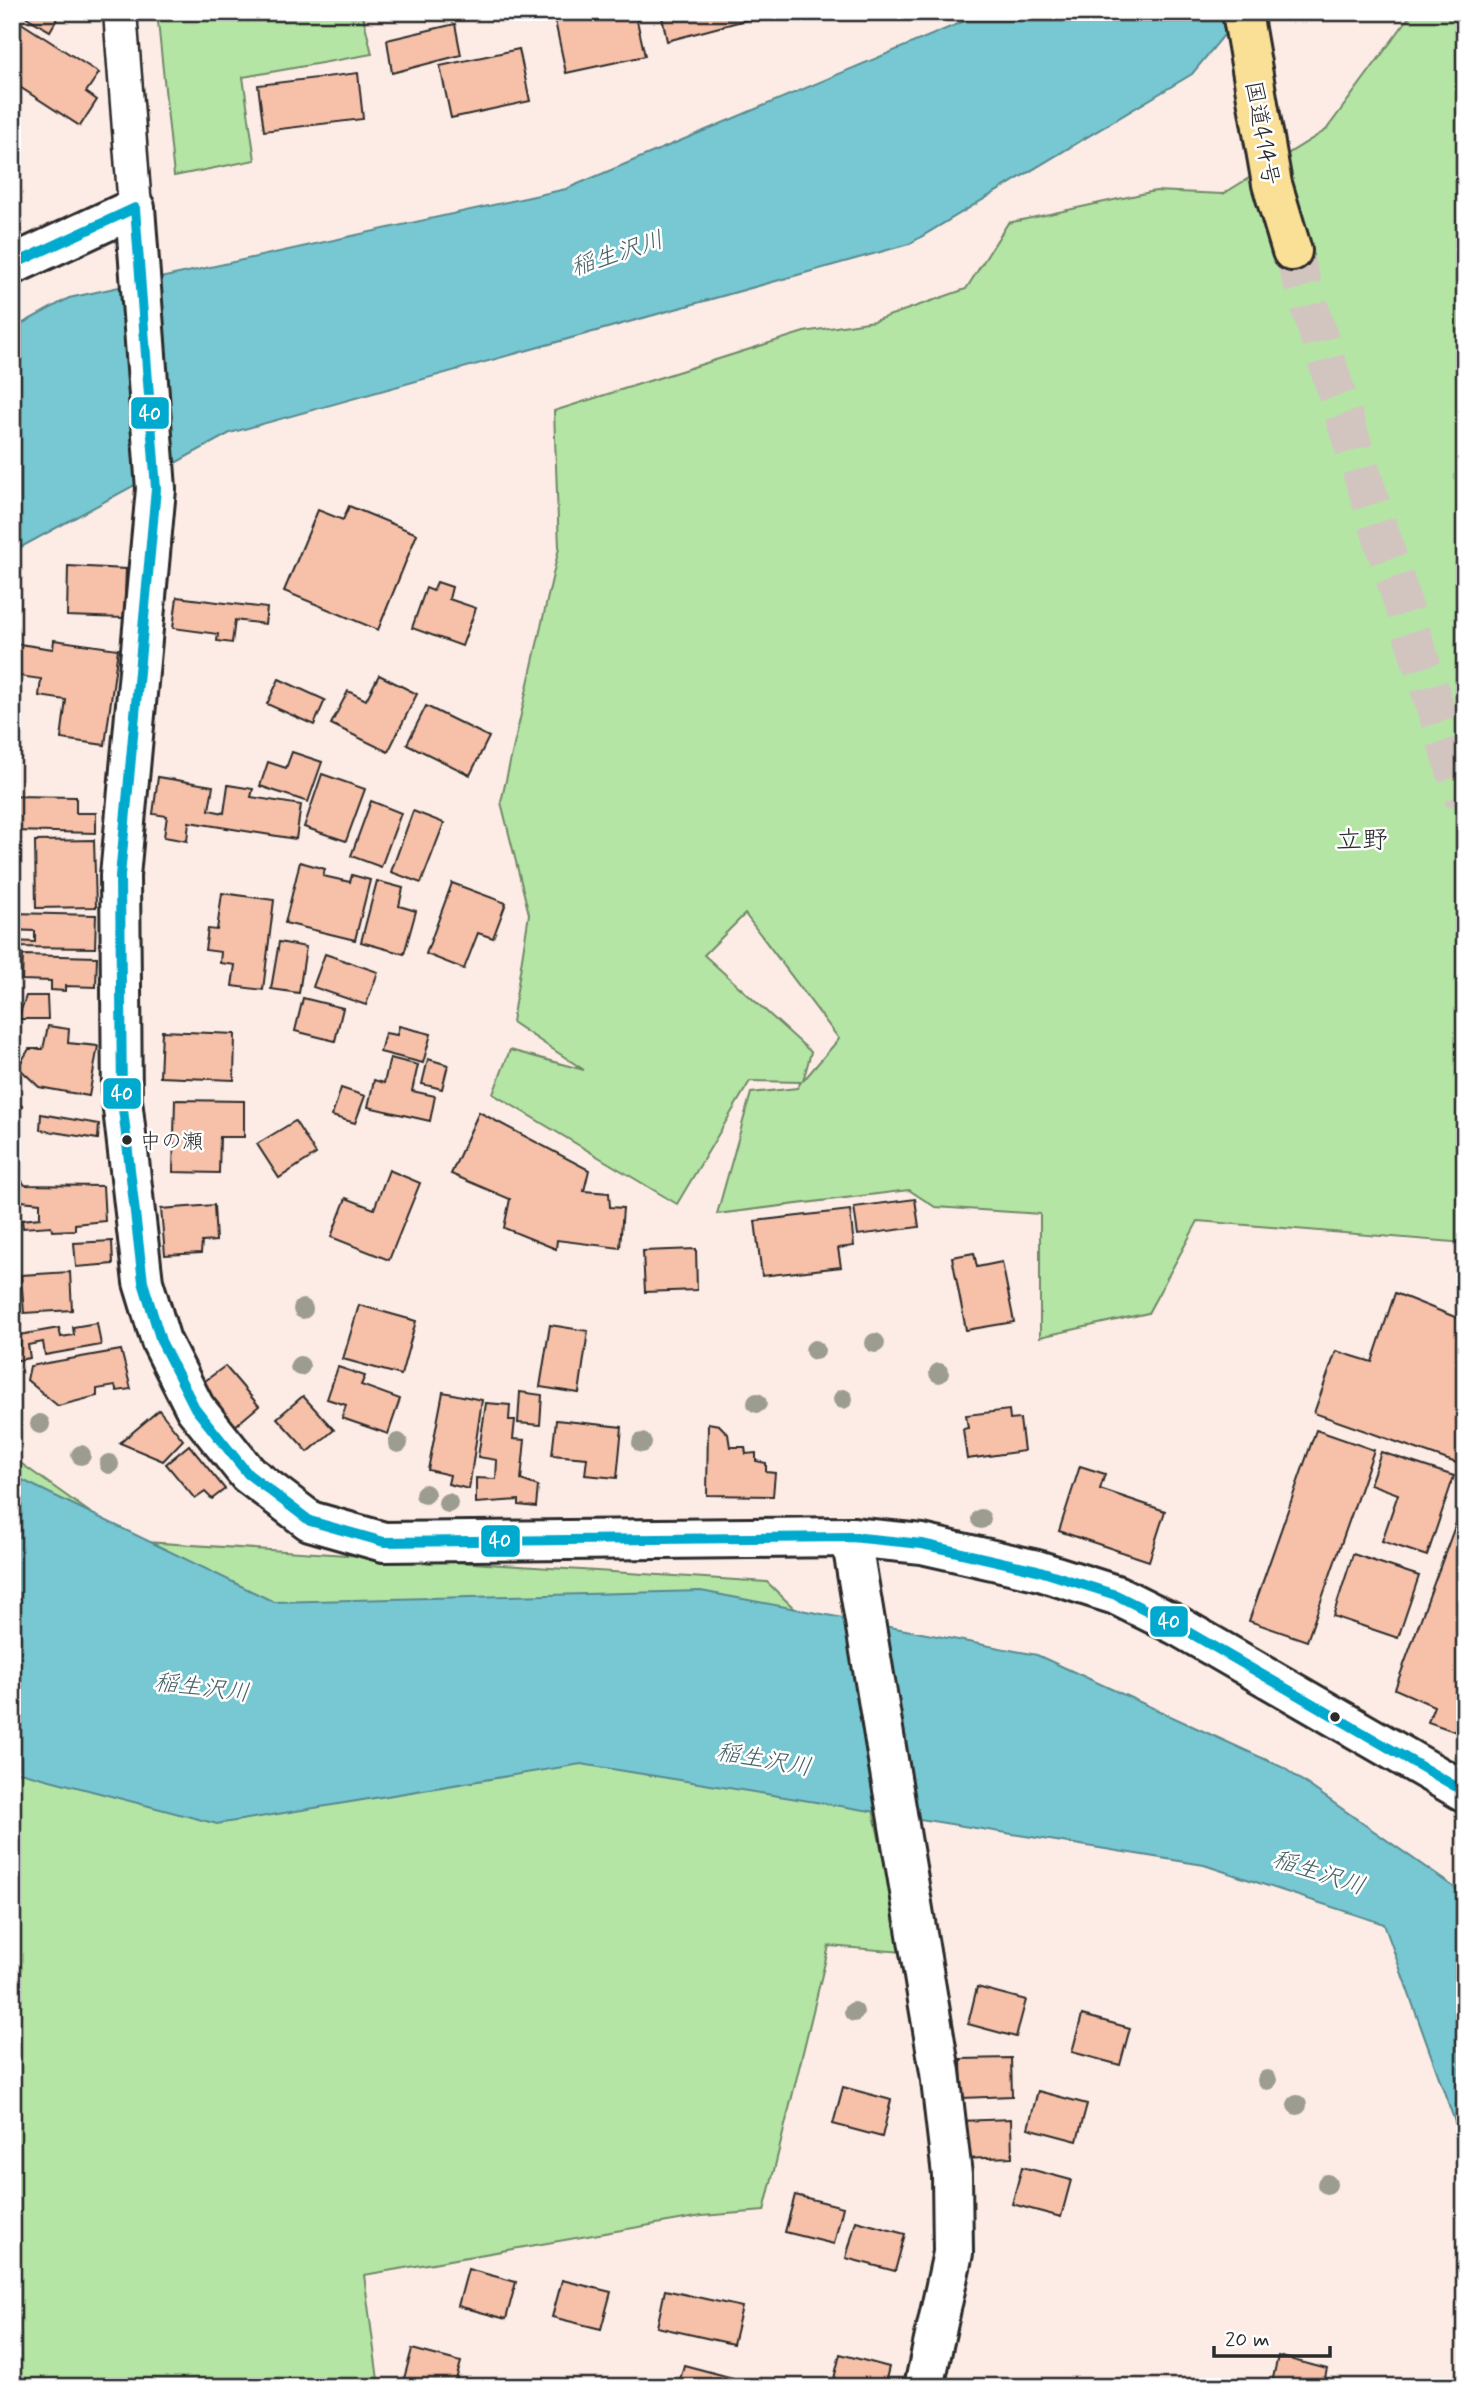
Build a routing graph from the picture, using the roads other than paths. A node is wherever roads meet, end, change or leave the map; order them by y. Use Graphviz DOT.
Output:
graph roads {
  1 [pos="120,12"];
  2 [pos="1242,12"];
  3 [pos="136,225"];
  4 [pos="1292,251"];
  5 [pos="12,265"];
  6 [pos="851,1537"];
  7 [pos="1465,1792"];
  8 [pos="924,2387"];
  1 -- 3 [label="street"];
  2 -- 4 [label="highway, 国道414号"];
  3 -- 5 [label="main road"];
  3 -- 6 [label="main road"];
  6 -- 7 [label="main road"];
  6 -- 8 [label="main road"];
}
